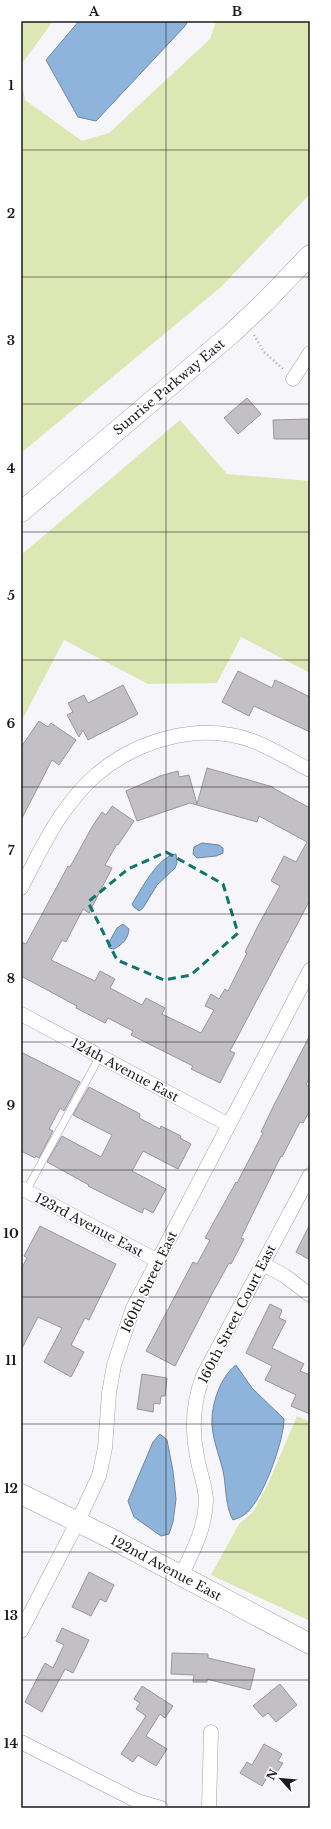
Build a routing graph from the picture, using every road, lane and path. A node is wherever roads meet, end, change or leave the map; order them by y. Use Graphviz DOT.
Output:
graph roads {
  1 [pos="310,255"];
  2 [pos="257,340"];
  3 [pos="310,353"];
  4 [pos="293,379"];
  5 [pos="21,512"];
  6 [pos="310,770"];
  7 [pos="21,888"];
  8 [pos="310,970"];
  9 [pos="21,1014"];
  10 [pos="100,1056"];
  11 [pos="229,1125"];
  12 [pos="310,1175"];
  13 [pos="23,1193"];
  14 [pos="158,1261"];
  15 [pos="263,1264"];
  16 [pos="310,1295"];
  17 [pos="21,1494"];
  18 [pos="78,1521"];
  19 [pos="181,1576"];
  20 [pos="21,1631"];
  21 [pos="310,1644"];
  22 [pos="211,1732"];
  23 [pos="21,1742"];
  24 [pos="161,1808"];
  25 [pos="209,1808"];
  1 -- 5 [label="street, Sunrise Parkway East"];
  2 -- 4 [label="path"];
  3 -- 4 [label="street"];
  6 -- 7 [label="street"];
  8 -- 11 [label="street, 160th Street East"];
  9 -- 10 [label="street, 124th Avenue East"];
  10 -- 11 [label="street, 124th Avenue East"];
  10 -- 13 [label="lane"];
  11 -- 14 [label="street, 160th Street East"];
  12 -- 15 [label="street, 160th Street Court East"];
  13 -- 14 [label="street, 123rd Avenue East"];
  14 -- 18 [label="street, 160th Street East"];
  15 -- 16 [label="street"];
  15 -- 19 [label="street, 160th Street Court East"];
  17 -- 18 [label="street, 122nd Avenue East"];
  18 -- 19 [label="street, 122nd Avenue East"];
  18 -- 20 [label="street, 160th Street East"];
  19 -- 21 [label="street, 122nd Avenue East"];
  22 -- 25 [label="street"];
  23 -- 24 [label="street"];
}
